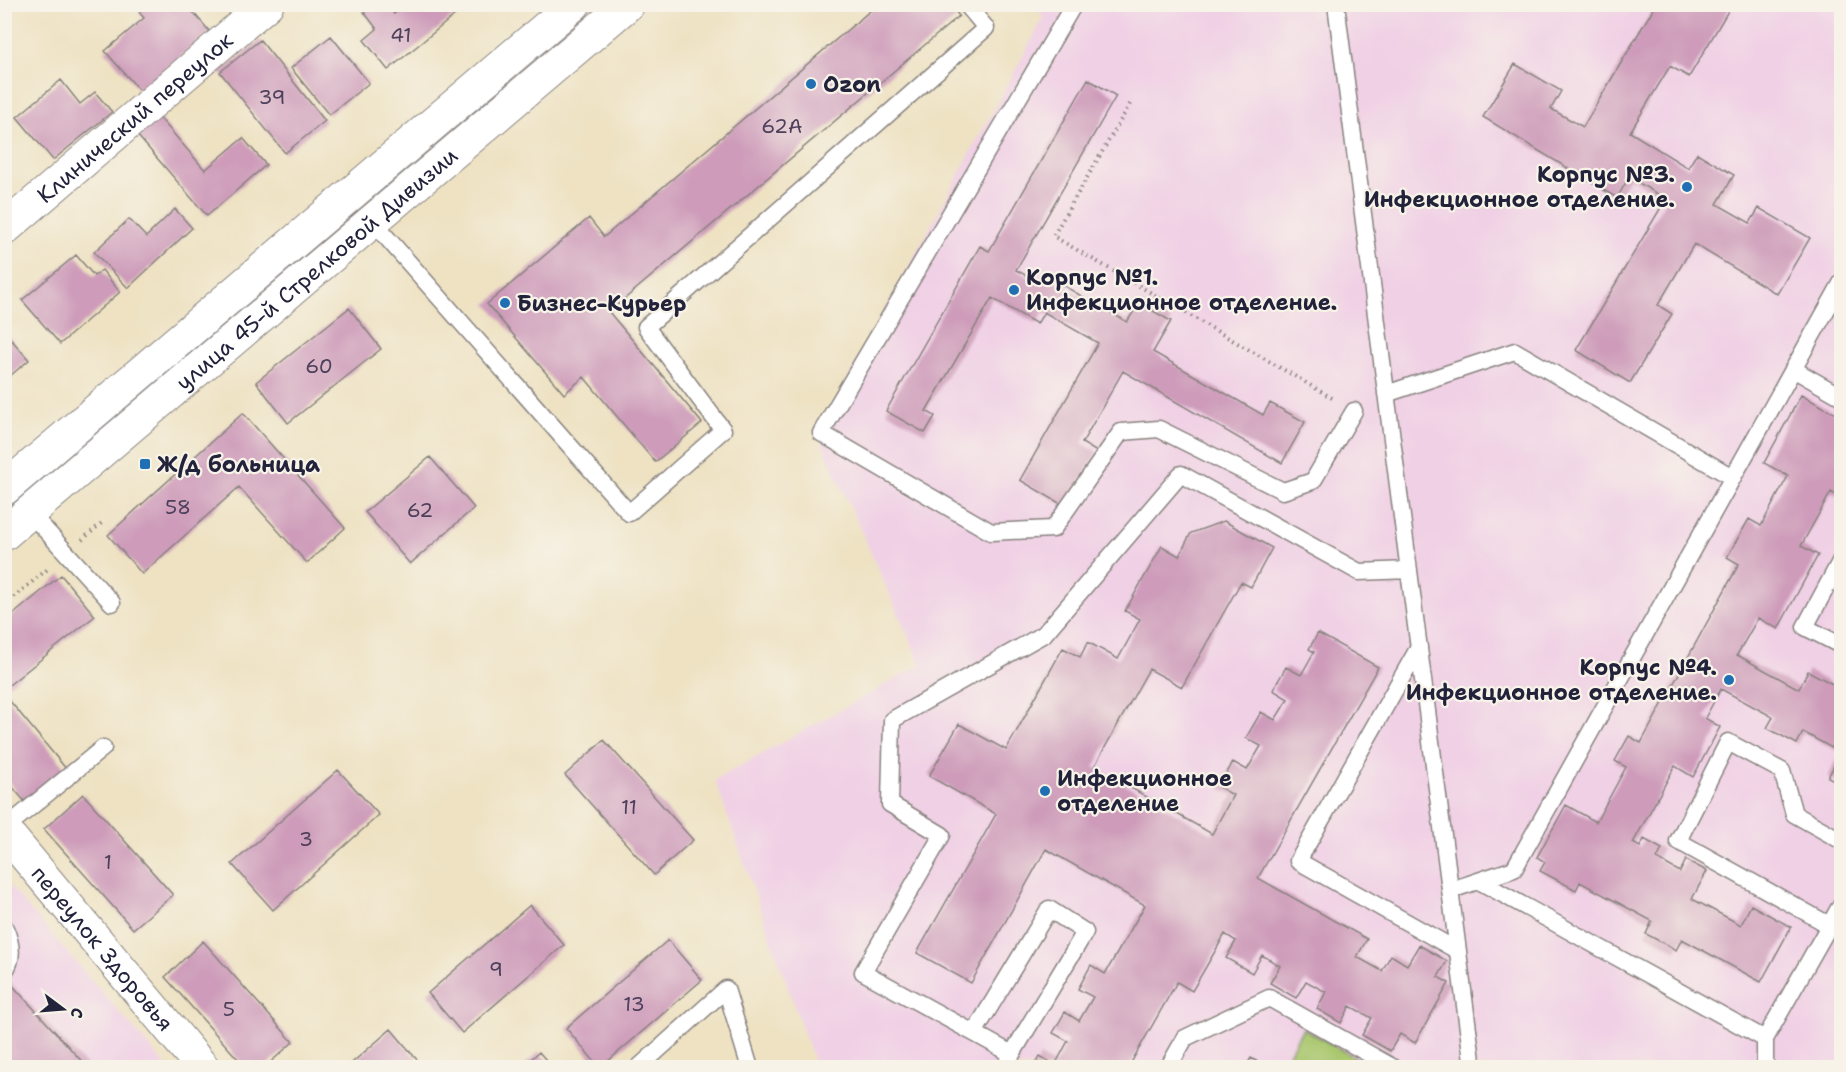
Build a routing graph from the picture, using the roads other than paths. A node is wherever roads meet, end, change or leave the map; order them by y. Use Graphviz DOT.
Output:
graph roads {
  1 [pos="267,4"];
  2 [pos="574,4"];
  3 [pos="628,4"];
  4 [pos="966,4"];
  5 [pos="1074,4"];
  6 [pos="1336,4"];
  7 [pos="373,222"];
  8 [pos="4,229"];
  9 [pos="1842,282"];
  10 [pos="1792,369"];
  11 [pos="1386,394"];
  12 [pos="1842,397"];
  13 [pos="1354,411"];
  14 [pos="1732,477"];
  15 [pos="4,489"];
  16 [pos="30,513"];
  17 [pos="4,534"];
  18 [pos="1842,558"];
  19 [pos="1409,570"];
  20 [pos="112,603"];
  21 [pos="1842,646"];
  22 [pos="1419,647"];
  23 [pos="103,748"];
  24 [pos="4,830"];
  25 [pos="1842,841"];
  26 [pos="1479,881"];
  27 [pos="1451,890"];
  28 [pos="1842,903"];
  29 [pos="1830,924"];
  30 [pos="4,926"];
  31 [pos="1458,951"];
  32 [pos="4,972"];
  33 [pos="974,1033"];
  34 [pos="1765,1039"];
  35 [pos="1009,1061"];
  36 [pos="203,1068"];
  37 [pos="638,1068"];
  38 [pos="750,1068"];
  39 [pos="1168,1068"];
  40 [pos="1394,1068"];
  41 [pos="1473,1068"];
  42 [pos="1765,1068"];
  1 -- 8 [label="main road, Клинический переулок"];
  2 -- 15 [label="main road, улица 45-й Стрелковой Дивизии"];
  3 -- 7 [label="main road, улица 45-й Стрелковой Дивизии"];
  4 -- 7 [label="lane"];
  5 -- 13 [label="lane"];
  6 -- 11 [label="lane"];
  7 -- 16 [label="main road, улица 45-й Стрелковой Дивизии"];
  9 -- 10 [label="lane"];
  10 -- 12 [label="lane"];
  10 -- 14 [label="lane"];
  11 -- 14 [label="lane"];
  11 -- 19 [label="lane"];
  14 -- 26 [label="lane"];
  16 -- 17 [label="main road, улица 45-й Стрелковой Дивизии"];
  16 -- 20 [label="lane"];
  18 -- 21 [label="lane"];
  19 -- 22 [label="lane"];
  19 -- 33 [label="lane"];
  22 -- 27 [label="lane"];
  22 -- 31 [label="lane"];
  23 -- 24 [label="lane"];
  24 -- 36 [label="main road, переулок Здоровья"];
  25 -- 29 [label="lane"];
  26 -- 27 [label="lane"];
  26 -- 34 [label="lane"];
  27 -- 31 [label="lane"];
  28 -- 29 [label="lane"];
  29 -- 34 [label="lane"];
  30 -- 32 [label="lane"];
  31 -- 41 [label="lane"];
  33 -- 35 [label="lane"];
  33 -- 35 [label="lane"];
  34 -- 42 [label="lane"];
  37 -- 38 [label="lane"];
  39 -- 40 [label="lane"];
}
